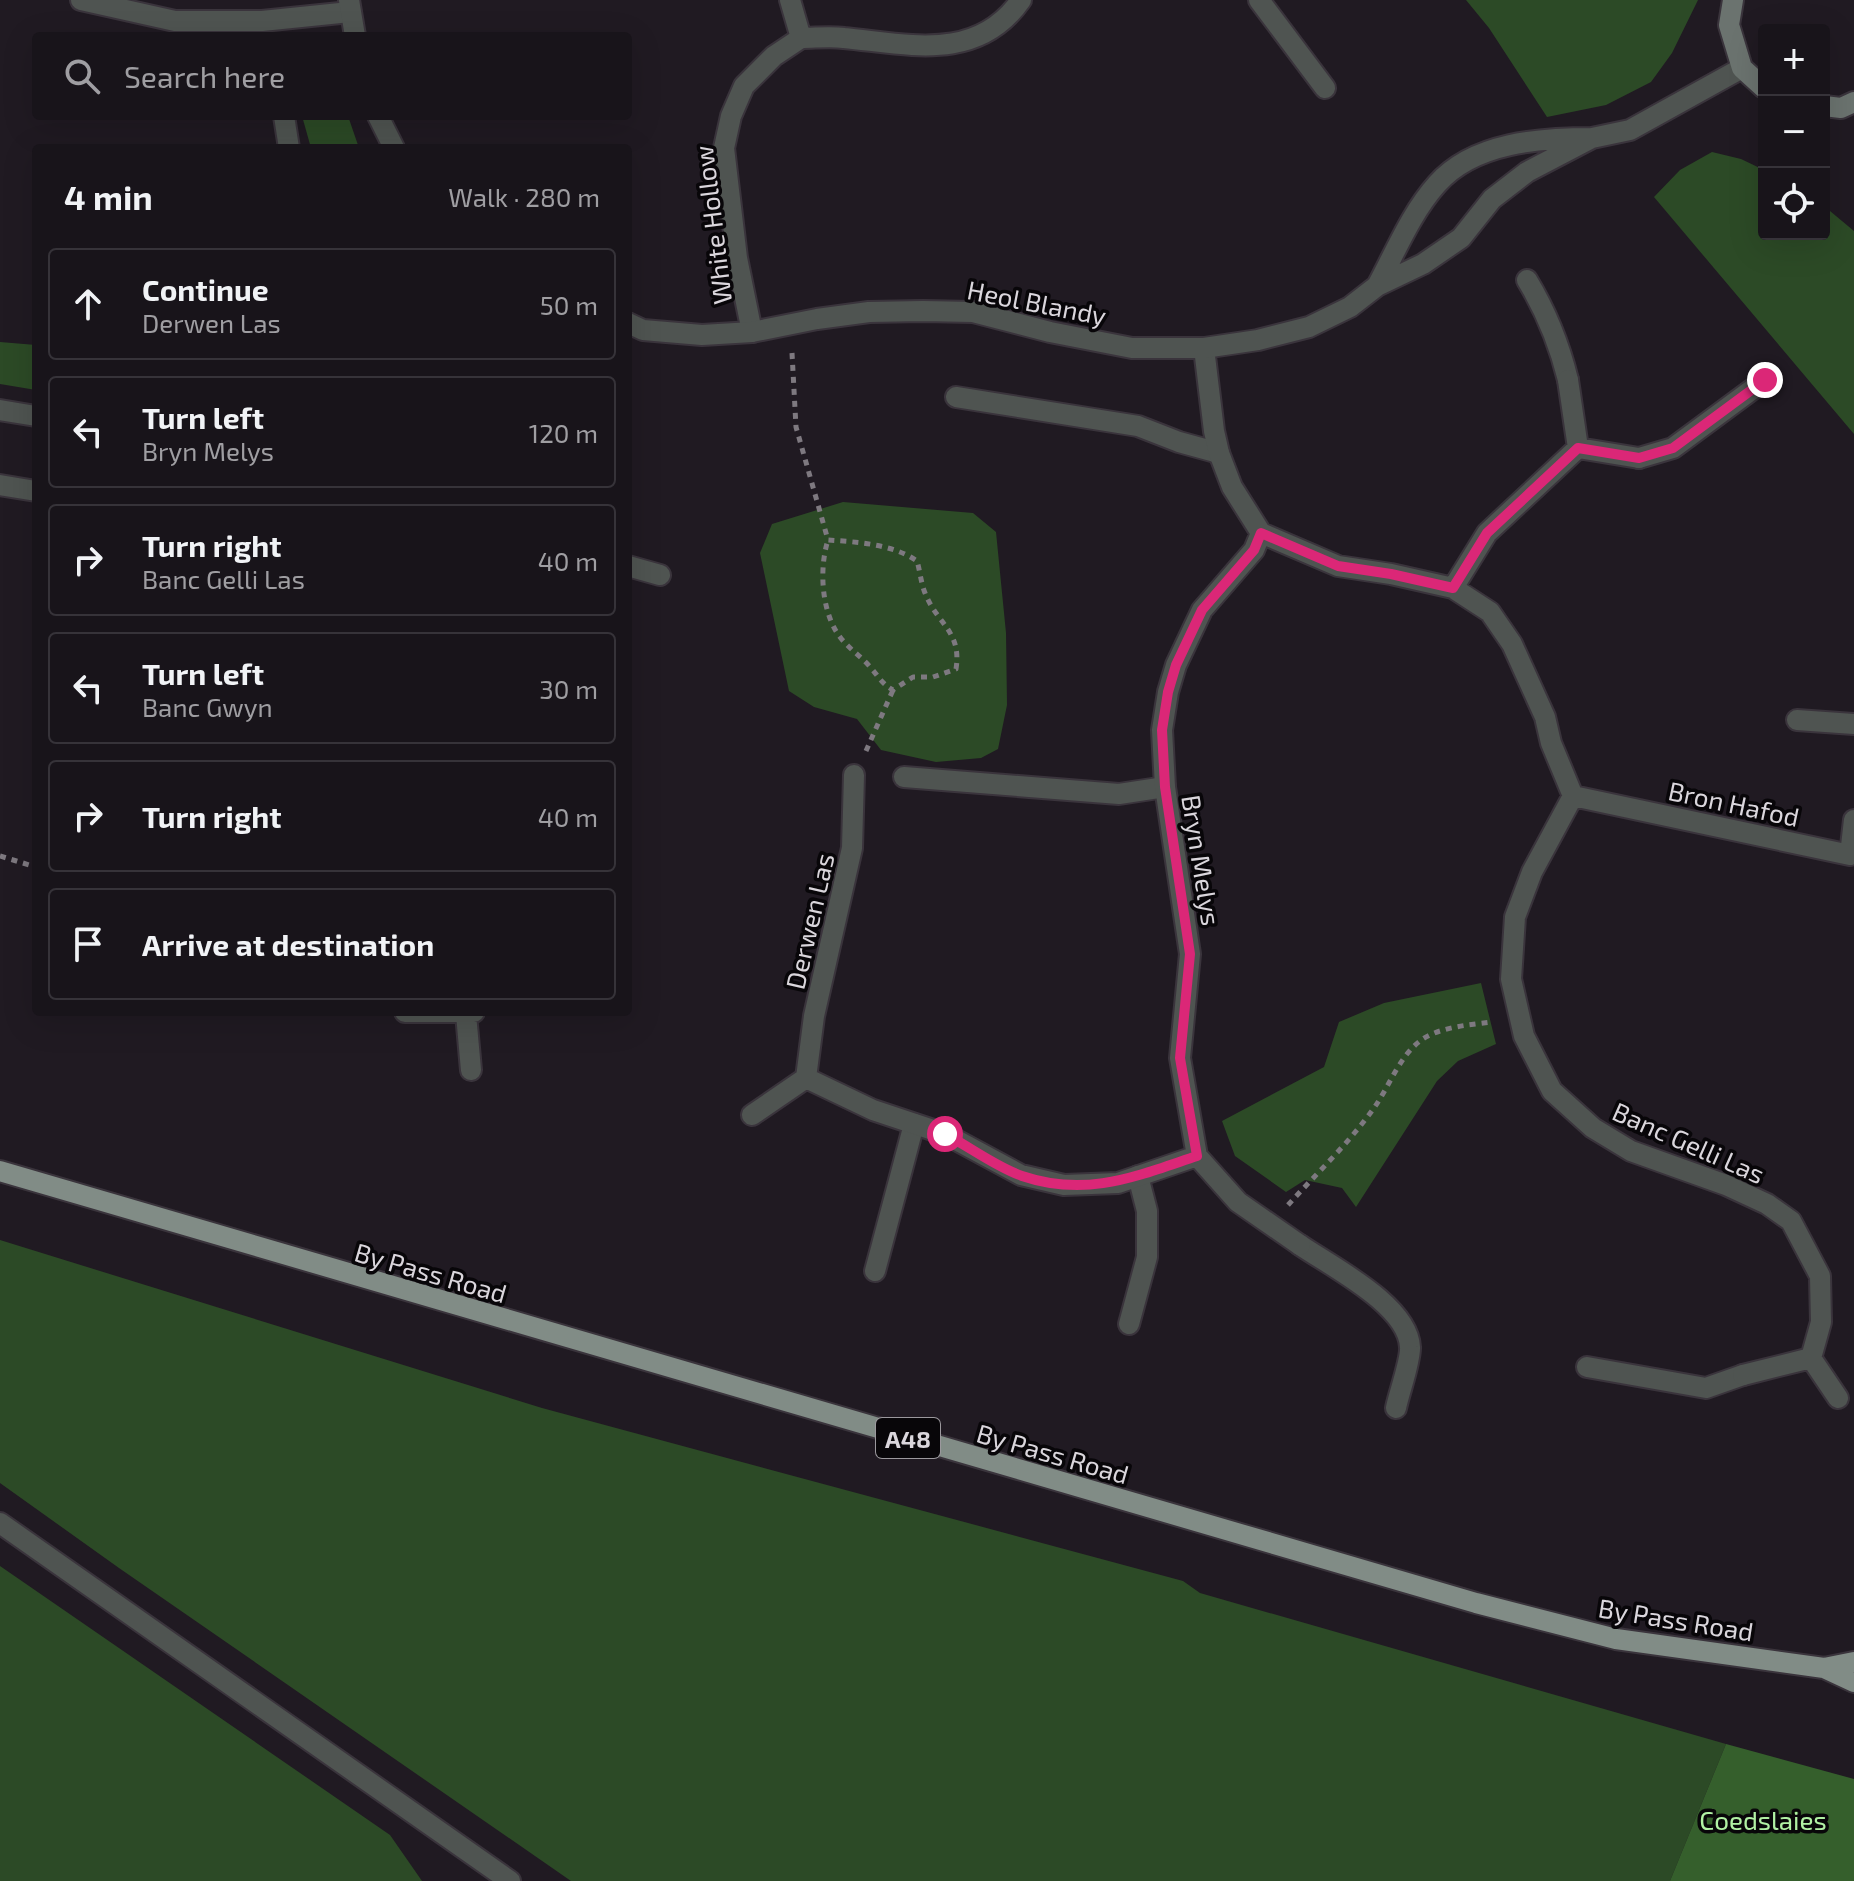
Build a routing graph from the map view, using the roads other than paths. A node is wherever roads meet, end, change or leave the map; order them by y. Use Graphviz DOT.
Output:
graph roads {
  1 [pos="81,0"];
  2 [pos="790,0"];
  3 [pos="1021,0"];
  4 [pos="1259,0"];
  5 [pos="1733,0"];
  6 [pos="349,6"];
  7 [pos="264,29"];
  8 [pos="354,32"];
  9 [pos="801,38"];
  10 [pos="1742,68"];
  11 [pos="1758,83"];
  12 [pos="1325,88"];
  13 [pos="1840,106"];
  14 [pos="285,120"];
  15 [pos="380,120"];
  16 [pos="1854,125"];
  17 [pos="1592,138"];
  18 [pos="288,144"];
  19 [pos="392,144"];
  20 [pos="1527,280"];
  21 [pos="1377,286"];
  22 [pos="632,325"];
  23 [pos="752,332"];
  24 [pos="1204,348"];
  25 [pos="1765,380"];
  26 [pos="956,397"];
  27 [pos="0,410"];
  28 [pos="32,415"];
  29 [pos="1578,448"];
  30 [pos="1219,453"];
  31 [pos="0,485"];
  32 [pos="32,490"];
  33 [pos="1261,533"];
  34 [pos="632,567"];
  35 [pos="660,575"];
  36 [pos="1453,588"];
  37 [pos="1797,720"];
  38 [pos="1854,724"];
  39 [pos="854,775"];
  40 [pos="904,777"];
  41 [pos="1165,787"];
  42 [pos="1573,796"];
  43 [pos="1854,820"];
  44 [pos="1852,855"];
  45 [pos="470,1016"];
  46 [pos="471,1070"];
  47 [pos="806,1078"];
  48 [pos="752,1115"];
  49 [pos="914,1124"];
  50 [pos="1197,1156"];
  51 [pos="0,1171"];
  52 [pos="1138,1176"];
  53 [pos="875,1271"];
  54 [pos="1129,1324"];
  55 [pos="1811,1358"];
  56 [pos="1587,1367"];
  57 [pos="1838,1398"];
  58 [pos="1396,1408"];
  59 [pos="0,1523"];
  60 [pos="1854,1662"];
  61 [pos="1824,1668"];
  62 [pos="1854,1682"];
  63 [pos="510,1881"];
  1 -- 7 [label="street"];
  2 -- 9 [label="street"];
  3 -- 9 [label="street"];
  4 -- 12 [label="street"];
  5 -- 10 [label="main road"];
  6 -- 7 [label="street"];
  6 -- 8 [label="street"];
  9 -- 23 [label="street, White Hollow"];
  10 -- 11 [label="main road"];
  10 -- 17 [label="street, Heol Blandy"];
  13 -- 16 [label="main road"];
  14 -- 18 [label="street"];
  15 -- 19 [label="street"];
  17 -- 21 [label="street, Heol Blandy"];
  17 -- 21 [label="street, Heol Blandy"];
  20 -- 29 [label="street"];
  21 -- 24 [label="street, Heol Blandy"];
  22 -- 23 [label="street, Heol Blandy"];
  23 -- 24 [label="street, Heol Blandy"];
  24 -- 30 [label="street"];
  25 -- 29 [label="street"];
  26 -- 30 [label="street"];
  27 -- 28 [label="street"];
  29 -- 36 [label="street"];
  30 -- 33 [label="street"];
  31 -- 32 [label="street"];
  33 -- 36 [label="street"];
  33 -- 41 [label="street, Bryn Melys"];
  34 -- 35 [label="street"];
  36 -- 42 [label="street"];
  37 -- 38 [label="street"];
  39 -- 47 [label="street, Derwen Las"];
  40 -- 41 [label="street"];
  41 -- 50 [label="street, Bryn Melys"];
  42 -- 44 [label="street, Bron Hafod"];
  42 -- 55 [label="street, Banc Gelli Las"];
  43 -- 44 [label="street, Bron Hafod"];
  45 -- 46 [label="street"];
  47 -- 48 [label="street"];
  47 -- 49 [label="street"];
  49 -- 52 [label="street"];
  49 -- 53 [label="street"];
  50 -- 52 [label="street"];
  50 -- 58 [label="street"];
  51 -- 61 [label="main road, By Pass Road / A48"];
  52 -- 54 [label="street"];
  55 -- 56 [label="street"];
  55 -- 57 [label="street"];
  59 -- 63 [label="street"];
  60 -- 61 [label="main road, By Pass Road / A48"];
  61 -- 62 [label="main road, By Pass Road / A48"];
}
